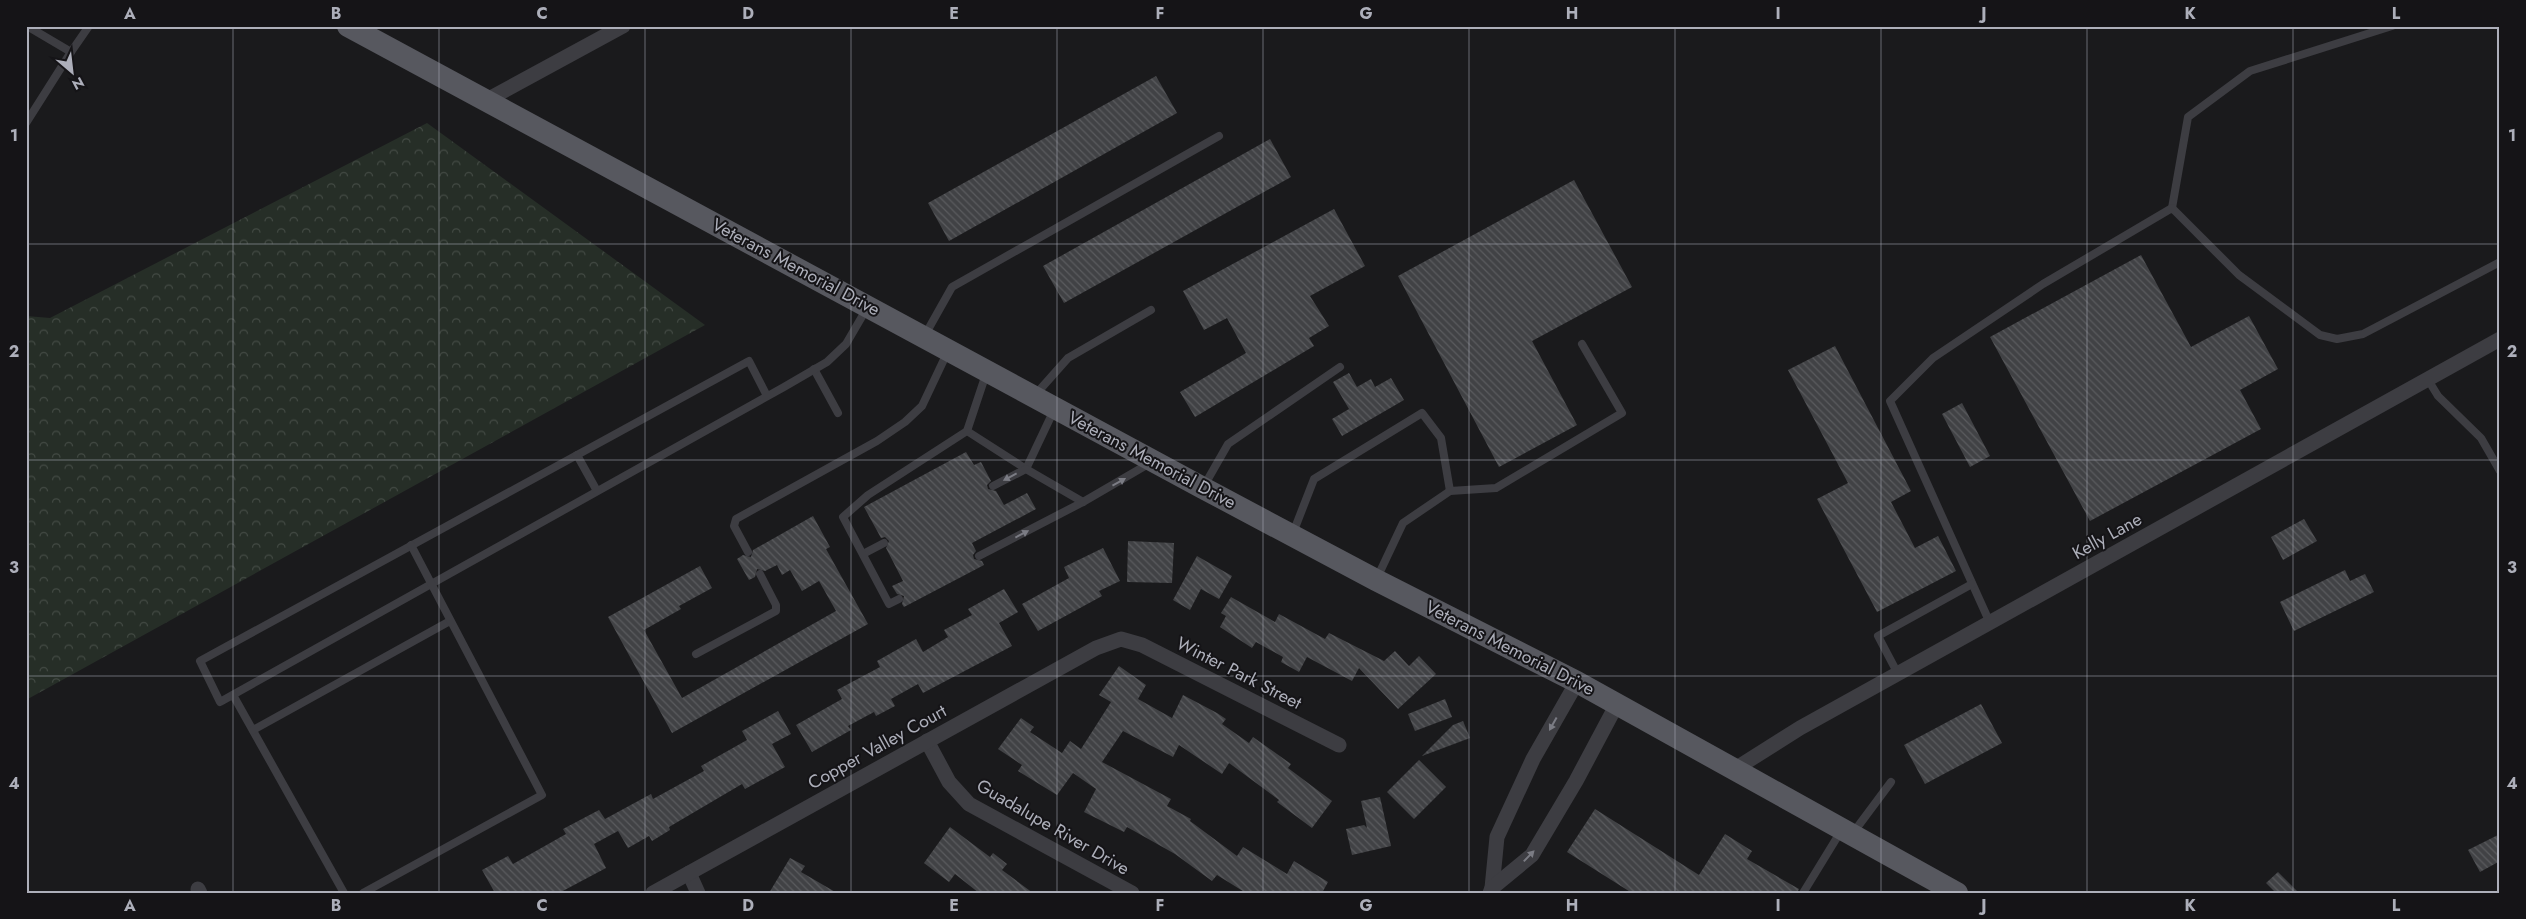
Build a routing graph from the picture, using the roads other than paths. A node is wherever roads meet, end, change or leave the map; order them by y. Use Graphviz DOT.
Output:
graph roads {
  1 [pos="27,26"];
  2 [pos="88,26"];
  3 [pos="623,26"];
  4 [pos="2392,26"];
  5 [pos="349,27"];
  6 [pos="71,52"];
  7 [pos="486,101"];
  8 [pos="26,123"];
  9 [pos="1219,136"];
  10 [pos="2172,208"];
  11 [pos="2500,262"];
  12 [pos="868,306"];
  13 [pos="1150,310"];
  14 [pos="924,336"];
  15 [pos="2500,339"];
  16 [pos="1582,344"];
  17 [pos="949,349"];
  18 [pos="1340,368"];
  19 [pos="814,369"];
  20 [pos="987,370"];
  21 [pos="2428,378"];
  22 [pos="767,396"];
  23 [pos="1034,396"];
  24 [pos="1055,407"];
  25 [pos="838,413"];
  26 [pos="967,431"];
  27 [pos="577,455"];
  28 [pos="1154,461"];
  29 [pos="1026,469"];
  30 [pos="2500,471"];
  31 [pos="993,486"];
  32 [pos="1203,488"];
  33 [pos="597,491"];
  34 [pos="1450,491"];
  35 [pos="1083,502"];
  36 [pos="1292,534"];
  37 [pos="884,543"];
  38 [pos="411,546"];
  39 [pos="748,552"];
  40 [pos="863,554"];
  41 [pos="979,556"];
  42 [pos="760,574"];
  43 [pos="1376,580"];
  44 [pos="431,584"];
  45 [pos="1972,584"];
  46 [pos="899,599"];
  47 [pos="450,621"];
  48 [pos="1990,624"];
  49 [pos="1121,639"];
  50 [pos="696,654"];
  51 [pos="1898,674"];
  52 [pos="1577,682"];
  53 [pos="233,695"];
  54 [pos="1617,704"];
  55 [pos="253,730"];
  56 [pos="927,740"];
  57 [pos="1339,745"];
  58 [pos="1735,769"];
  59 [pos="1891,782"];
  60 [pos="1847,832"];
  61 [pos="688,873"];
  62 [pos="1491,890"];
  63 [pos="344,893"];
  64 [pos="363,893"];
  65 [pos="652,893"];
  66 [pos="698,893"];
  67 [pos="1132,893"];
  68 [pos="1803,893"];
  69 [pos="1957,893"];
  1 -- 6 [label="lane"];
  2 -- 6 [label="lane"];
  3 -- 7 [label="street"];
  4 -- 10 [label="lane"];
  5 -- 7 [label="main road, Veterans Memorial Drive"];
  6 -- 8 [label="lane"];
  7 -- 12 [label="main road, Veterans Memorial Drive"];
  9 -- 14 [label="lane"];
  10 -- 11 [label="lane"];
  10 -- 45 [label="lane"];
  12 -- 14 [label="main road, Veterans Memorial Drive"];
  12 -- 19 [label="lane"];
  13 -- 23 [label="lane"];
  14 -- 17 [label="main road, Veterans Memorial Drive"];
  15 -- 21 [label="street, Kelly Lane"];
  16 -- 34 [label="lane"];
  17 -- 20 [label="main road, Veterans Memorial Drive"];
  17 -- 39 [label="lane"];
  18 -- 32 [label="lane"];
  19 -- 22 [label="lane"];
  19 -- 25 [label="lane"];
  20 -- 23 [label="main road, Veterans Memorial Drive"];
  20 -- 26 [label="lane"];
  21 -- 30 [label="lane"];
  21 -- 48 [label="street, Kelly Lane"];
  22 -- 27 [label="lane"];
  22 -- 33 [label="lane"];
  23 -- 24 [label="main road, Veterans Memorial Drive"];
  24 -- 28 [label="main road, Veterans Memorial Drive"];
  24 -- 29 [label="lane"];
  26 -- 29 [label="lane"];
  26 -- 40 [label="lane"];
  27 -- 33 [label="lane"];
  27 -- 38 [label="lane"];
  28 -- 32 [label="main road, Veterans Memorial Drive"];
  35 -- 28 [label="lane, one-way"];
  29 -- 31 [label="lane, one-way"];
  29 -- 35 [label="lane"];
  32 -- 36 [label="main road, Veterans Memorial Drive"];
  33 -- 44 [label="lane"];
  34 -- 36 [label="lane"];
  34 -- 43 [label="lane"];
  41 -- 35 [label="lane, one-way"];
  36 -- 43 [label="main road, Veterans Memorial Drive"];
  37 -- 40 [label="lane"];
  38 -- 44 [label="lane"];
  38 -- 53 [label="lane"];
  40 -- 46 [label="lane"];
  42 -- 50 [label="lane"];
  43 -- 52 [label="main road, Veterans Memorial Drive"];
  44 -- 47 [label="lane"];
  44 -- 53 [label="lane"];
  45 -- 48 [label="lane"];
  45 -- 51 [label="lane"];
  47 -- 55 [label="lane"];
  47 -- 64 [label="lane"];
  48 -- 51 [label="street, Kelly Lane"];
  49 -- 56 [label="street, Copper Valley Court"];
  49 -- 57 [label="street, Winter Park Street"];
  51 -- 58 [label="street, Kelly Lane"];
  52 -- 54 [label="main road, Veterans Memorial Drive"];
  52 -- 62 [label="street, one-way"];
  53 -- 55 [label="lane"];
  54 -- 58 [label="main road, Veterans Memorial Drive"];
  62 -- 54 [label="street, one-way"];
  55 -- 63 [label="lane"];
  56 -- 61 [label="street, Copper Valley Court"];
  56 -- 67 [label="street, Guadalupe River Drive"];
  58 -- 60 [label="main road, Veterans Memorial Drive"];
  59 -- 60 [label="lane"];
  60 -- 68 [label="lane"];
  60 -- 69 [label="main road, Veterans Memorial Drive"];
  61 -- 65 [label="street, Copper Valley Court"];
  61 -- 66 [label="street"];
}
